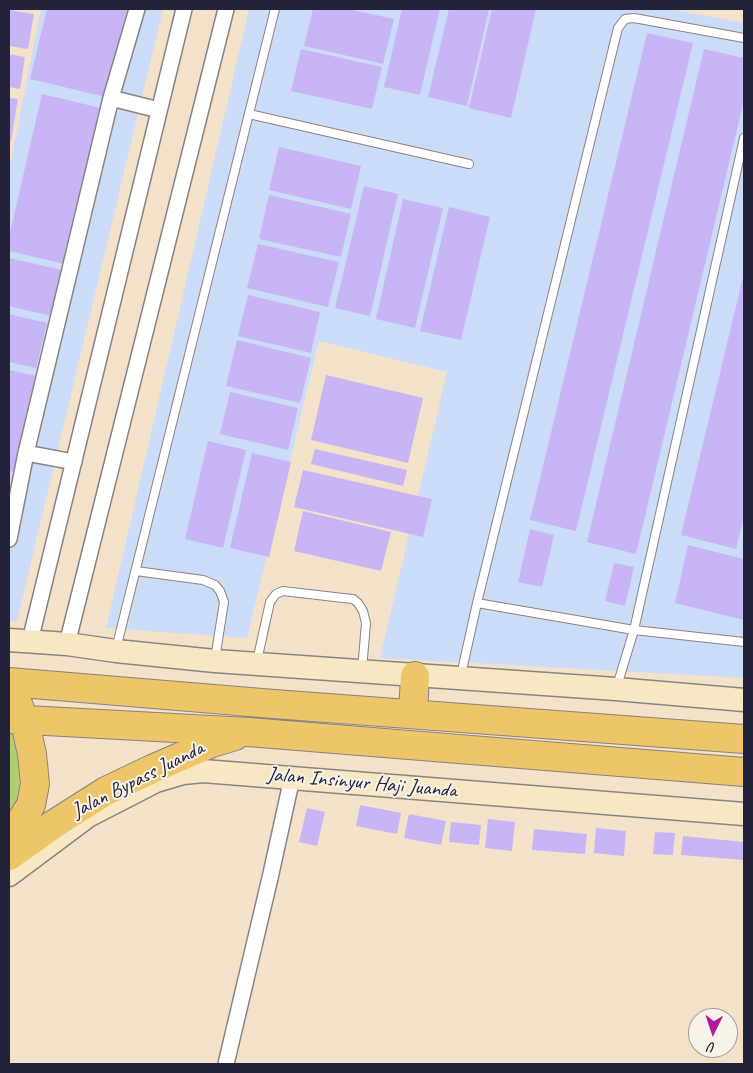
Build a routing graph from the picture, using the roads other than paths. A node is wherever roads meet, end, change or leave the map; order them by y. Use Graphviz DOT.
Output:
graph roads {
  1 [pos="136,9"];
  2 [pos="184,9"];
  3 [pos="226,9"];
  4 [pos="275,9"];
  5 [pos="744,38"];
  6 [pos="111,98"];
  7 [pos="159,110"];
  8 [pos="249,114"];
  9 [pos="744,138"];
  10 [pos="469,164"];
  11 [pos="26,453"];
  12 [pos="74,462"];
  13 [pos="9,539"];
  14 [pos="136,571"];
  15 [pos="477,603"];
  16 [pos="634,630"];
  17 [pos="20,641"];
  18 [pos="744,642"];
  19 [pos="67,644"];
  20 [pos="116,651"];
  21 [pos="215,661"];
  22 [pos="256,664"];
  23 [pos="362,672"];
  24 [pos="415,676"];
  25 [pos="460,679"];
  26 [pos="9,682"];
  27 [pos="616,689"];
  28 [pos="744,700"];
  29 [pos="413,713"];
  30 [pos="16,719"];
  31 [pos="248,732"];
  32 [pos="744,739"];
  33 [pos="744,772"];
  34 [pos="292,778"];
  35 [pos="744,814"];
  36 [pos="9,839"];
  37 [pos="9,856"];
  38 [pos="9,875"];
  39 [pos="226,1064"];
  1 -- 6 [label="street"];
  2 -- 7 [label="street"];
  3 -- 19 [label="street"];
  4 -- 8 [label="lane"];
  5 -- 15 [label="lane"];
  6 -- 7 [label="street"];
  6 -- 11 [label="street"];
  7 -- 12 [label="street"];
  8 -- 10 [label="lane"];
  8 -- 14 [label="lane"];
  9 -- 16 [label="lane"];
  11 -- 12 [label="street"];
  11 -- 13 [label="street"];
  12 -- 17 [label="street"];
  14 -- 20 [label="lane"];
  14 -- 21 [label="lane"];
  15 -- 16 [label="lane"];
  15 -- 25 [label="lane"];
  16 -- 18 [label="lane"];
  16 -- 27 [label="lane"];
  17 -- 19 [label="street"];
  19 -- 20 [label="street"];
  20 -- 21 [label="street"];
  21 -- 22 [label="street"];
  22 -- 23 [label="street"];
  22 -- 23 [label="lane"];
  23 -- 24 [label="street"];
  24 -- 25 [label="street"];
  24 -- 29 [label="highway"];
  25 -- 27 [label="street"];
  26 -- 29 [label="highway"];
  26 -- 30 [label="highway"];
  27 -- 28 [label="street"];
  29 -- 32 [label="highway"];
  30 -- 31 [label="highway, Jalan Insinyur Haji Juanda"];
  30 -- 36 [label="highway"];
  31 -- 33 [label="highway, Jalan Insinyur Haji Juanda"];
  31 -- 37 [label="highway, Jalan Bypass Juanda"];
  34 -- 35 [label="street, Jalan Insinyur Haji Juanda"];
  34 -- 38 [label="street, Jalan Insinyur Haji Juanda"];
  34 -- 39 [label="street"];
}
